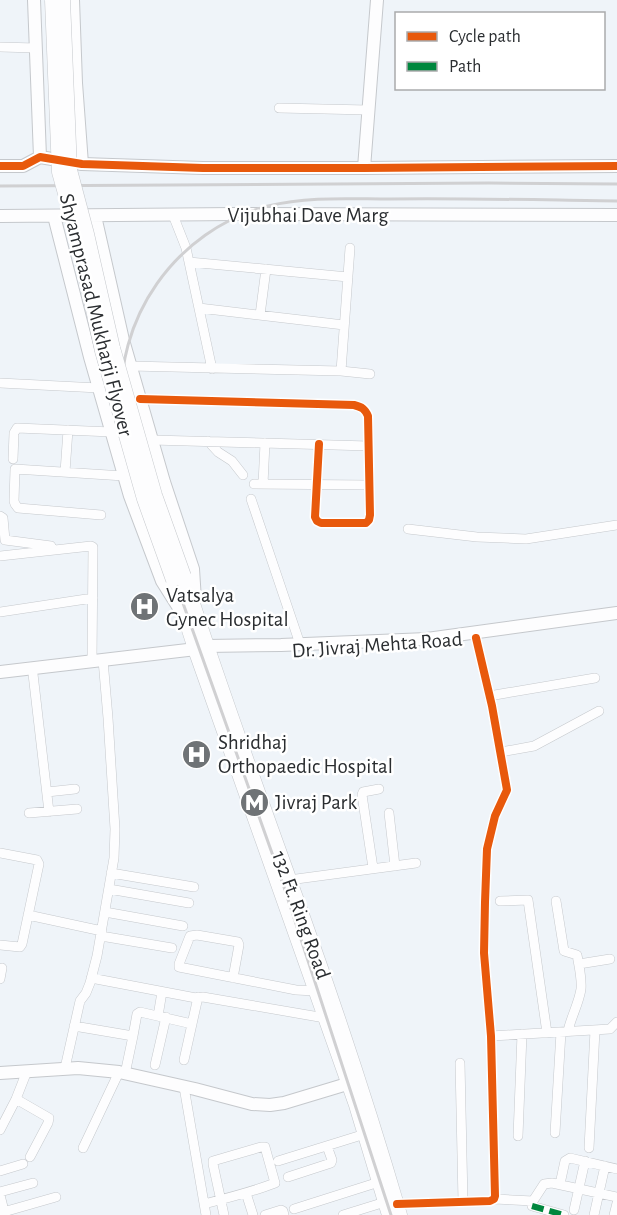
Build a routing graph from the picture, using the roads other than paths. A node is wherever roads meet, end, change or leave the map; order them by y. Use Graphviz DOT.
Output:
graph roads {
  1 [pos="34,0"];
  2 [pos="52,0"];
  3 [pos="63,0"];
  4 [pos="73,0"];
  5 [pos="376,0"];
  6 [pos="0,47"];
  7 [pos="36,48"];
  8 [pos="279,108"];
  9 [pos="368,110"];
  10 [pos="40,158"];
  11 [pos="82,164"];
  12 [pos="0,166"];
  13 [pos="617,166"];
  14 [pos="363,168"];
  15 [pos="173,215"];
  16 [pos="617,215"];
  17 [pos="0,216"];
  18 [pos="54,216"];
  19 [pos="95,216"];
  20 [pos="350,248"];
  21 [pos="189,262"];
  22 [pos="266,269"];
  23 [pos="348,277"];
  24 [pos="199,308"];
  25 [pos="260,315"];
  26 [pos="344,325"];
  27 [pos="130,366"];
  28 [pos="212,369"];
  29 [pos="341,371"];
  30 [pos="370,374"];
  31 [pos="0,383"];
  32 [pos="99,388"];
  33 [pos="140,399"];
  34 [pos="68,430"];
  35 [pos="112,432"];
  36 [pos="152,440"];
  37 [pos="208,441"];
  38 [pos="265,443"];
  39 [pos="319,444"];
  40 [pos="369,446"];
  41 [pos="13,459"];
  42 [pos="65,472"];
  43 [pos="243,475"];
  44 [pos="124,476"];
  45 [pos="318,484"];
  46 [pos="369,485"];
  47 [pos="251,499"];
  48 [pos="100,515"];
  49 [pos="0,516"];
  50 [pos="617,525"];
  51 [pos="408,529"];
  52 [pos="68,549"];
  53 [pos="0,556"];
  54 [pos="178,578"];
  55 [pos="93,598"];
  56 [pos="0,612"];
  57 [pos="617,613"];
  58 [pos="192,619"];
  59 [pos="617,619"];
  60 [pos="476,638"];
  61 [pos="300,644"];
  62 [pos="202,650"];
  63 [pos="99,662"];
  64 [pos="0,672"];
  65 [pos="33,674"];
  66 [pos="0,678"];
  67 [pos="595,678"];
  68 [pos="489,696"];
  69 [pos="599,711"];
  70 [pos="501,752"];
  71 [pos="75,789"];
  72 [pos="379,789"];
  73 [pos="47,792"];
  74 [pos="77,809"];
  75 [pos="50,812"];
  76 [pos="29,813"];
  77 [pos="389,813"];
  78 [pos="0,852"];
  79 [pos="416,863"];
  80 [pos="395,866"];
  81 [pos="373,868"];
  82 [pos="111,873"];
  83 [pos="289,880"];
  84 [pos="194,887"];
  85 [pos="109,889"];
  86 [pos="500,901"];
  87 [pos="556,902"];
  88 [pos="189,903"];
  89 [pos="105,912"];
  90 [pos="28,915"];
  91 [pos="183,926"];
  92 [pos="101,934"];
  93 [pos="0,945"];
  94 [pos="172,948"];
  95 [pos="610,958"];
  96 [pos="579,964"];
  97 [pos="2,968"];
  98 [pos="91,978"];
  99 [pos="233,978"];
  100 [pos="0,979"];
  101 [pos="315,991"];
  102 [pos="162,992"];
  103 [pos="198,997"];
  104 [pos="162,1016"];
  105 [pos="325,1018"];
  106 [pos="192,1024"];
  107 [pos="74,1026"];
  108 [pos="615,1028"];
  109 [pos="595,1030"];
  110 [pos="564,1031"];
  111 [pos="547,1033"];
  112 [pos="522,1034"];
  113 [pos="133,1036"];
  114 [pos="491,1036"];
  115 [pos="184,1060"];
  116 [pos="460,1063"];
  117 [pos="155,1065"];
  118 [pos="65,1068"];
  119 [pos="27,1071"];
  120 [pos="0,1073"];
  121 [pos="122,1073"];
  122 [pos="353,1082"];
  123 [pos="184,1087"];
  124 [pos="16,1099"];
  125 [pos="0,1130"];
  126 [pos="555,1133"];
  127 [pos="365,1134"];
  128 [pos="518,1136"];
  129 [pos="327,1146"];
  130 [pos="83,1148"];
  131 [pos="589,1148"];
  132 [pos="30,1157"];
  133 [pos="278,1161"];
  134 [pos="585,1161"];
  135 [pos="23,1164"];
  136 [pos="605,1166"];
  137 [pos="617,1168"];
  138 [pos="0,1171"];
  139 [pos="288,1177"];
  140 [pos="379,1182"];
  141 [pos="33,1183"];
  142 [pos="560,1184"];
  143 [pos="579,1189"];
  144 [pos="246,1192"];
  145 [pos="599,1193"];
  146 [pos="0,1194"];
  147 [pos="56,1197"];
  148 [pos="617,1197"];
  149 [pos="494,1199"];
  150 [pos="220,1200"];
  151 [pos="463,1202"];
  152 [pos="617,1203"];
  153 [pos="204,1204"];
  154 [pos="531,1207"];
  155 [pos="294,1209"];
  156 [pos="393,1209"];
  157 [pos="574,1210"];
  158 [pos="3,1213"];
  159 [pos="549,1213"];
  160 [pos="206,1215"];
  161 [pos="224,1215"];
  162 [pos="253,1215"];
  163 [pos="265,1215"];
  164 [pos="284,1215"];
  165 [pos="343,1215"];
  166 [pos="564,1215"];
  167 [pos="594,1215"];
  168 [pos="614,1215"];
  1 -- 7 [label="street"];
  2 -- 54 [label="main road, Shyamprasad Mukharji Flyover, bridge"];
  3 -- 54 [label="main road, Shyamprasad Mukharji Flyover, bridge"];
  4 -- 11 [label="street"];
  5 -- 9 [label="street"];
  6 -- 7 [label="street"];
  7 -- 10 [label="street"];
  8 -- 9 [label="street"];
  9 -- 14 [label="street"];
  10 -- 11 [label="street"];
  10 -- 12 [label="street"];
  11 -- 14 [label="street"];
  13 -- 14 [label="street"];
  15 -- 16 [label="street, Vijubhai Dave Marg"];
  15 -- 19 [label="street, Vijubhai Dave Marg"];
  15 -- 21 [label="street"];
  17 -- 18 [label="street, Vijubhai Dave Marg"];
  18 -- 19 [label="street, Vijubhai Dave Marg"];
  18 -- 32 [label="street"];
  19 -- 27 [label="street"];
  20 -- 23 [label="street"];
  21 -- 22 [label="street"];
  21 -- 24 [label="street"];
  22 -- 23 [label="street"];
  22 -- 25 [label="street"];
  23 -- 26 [label="street"];
  24 -- 25 [label="street"];
  24 -- 28 [label="street"];
  25 -- 26 [label="street"];
  26 -- 29 [label="street"];
  27 -- 28 [label="street"];
  27 -- 33 [label="street"];
  28 -- 29 [label="street"];
  29 -- 30 [label="street"];
  31 -- 32 [label="street"];
  32 -- 35 [label="street"];
  33 -- 36 [label="street"];
  33 -- 40 [label="street"];
  34 -- 35 [label="street"];
  34 -- 41 [label="street"];
  34 -- 42 [label="street"];
  35 -- 44 [label="street"];
  36 -- 37 [label="street"];
  36 -- 58 [label="street"];
  37 -- 38 [label="street"];
  37 -- 43 [label="street"];
  38 -- 39 [label="street"];
  38 -- 45 [label="street"];
  39 -- 40 [label="street"];
  39 -- 45 [label="street"];
  40 -- 46 [label="street"];
  42 -- 44 [label="street"];
  42 -- 48 [label="street"];
  44 -- 58 [label="street"];
  45 -- 46 [label="street"];
  45 -- 46 [label="street"];
  47 -- 61 [label="street"];
  49 -- 52 [label="street"];
  50 -- 51 [label="street"];
  52 -- 53 [label="street"];
  52 -- 55 [label="street"];
  54 -- 58 [label="main road, Shyamprasad Mukharji Flyover"];
  55 -- 56 [label="street"];
  55 -- 63 [label="street"];
  57 -- 61 [label="street"];
  58 -- 62 [label="main road, 132 Ft. Ring Road"];
  59 -- 60 [label="street, Dr. Jivraj Mehta Road"];
  60 -- 62 [label="street, Dr. Jivraj Mehta Road"];
  60 -- 68 [label="street"];
  61 -- 62 [label="street"];
  62 -- 63 [label="street"];
  62 -- 83 [label="main road, 132 Ft. Ring Road"];
  62 -- 101 [label="main road, 132 Ft. Ring Road"];
  63 -- 64 [label="street"];
  63 -- 65 [label="street"];
  63 -- 82 [label="street"];
  65 -- 66 [label="street"];
  65 -- 73 [label="street"];
  67 -- 68 [label="street"];
  68 -- 70 [label="street"];
  69 -- 70 [label="street"];
  70 -- 114 [label="street"];
  71 -- 73 [label="street"];
  72 -- 81 [label="street"];
  73 -- 75 [label="street"];
  74 -- 75 [label="street"];
  75 -- 76 [label="street"];
  77 -- 80 [label="street"];
  78 -- 90 [label="street"];
  79 -- 80 [label="street"];
  80 -- 81 [label="street"];
  81 -- 83 [label="street"];
  82 -- 84 [label="street"];
  82 -- 85 [label="street"];
  83 -- 122 [label="main road, 132 Ft. Ring Road"];
  85 -- 88 [label="street"];
  85 -- 89 [label="street"];
  86 -- 111 [label="street"];
  87 -- 96 [label="street"];
  89 -- 91 [label="street"];
  89 -- 92 [label="street"];
  90 -- 92 [label="street"];
  90 -- 93 [label="street"];
  92 -- 94 [label="street"];
  92 -- 98 [label="street"];
  95 -- 96 [label="street"];
  96 -- 110 [label="street"];
  97 -- 100 [label="street"];
  98 -- 102 [label="street"];
  98 -- 107 [label="street"];
  99 -- 99 [label="street"];
  99 -- 101 [label="street"];
  101 -- 105 [label="main road, 132 Ft. Ring Road"];
  102 -- 103 [label="street"];
  102 -- 104 [label="street"];
  103 -- 105 [label="street"];
  103 -- 106 [label="street"];
  104 -- 106 [label="street"];
  104 -- 113 [label="street"];
  104 -- 117 [label="street"];
  105 -- 122 [label="main road, 132 Ft. Ring Road"];
  106 -- 115 [label="street"];
  107 -- 113 [label="street"];
  107 -- 118 [label="street"];
  108 -- 109 [label="street"];
  109 -- 110 [label="street"];
  109 -- 131 [label="street"];
  110 -- 111 [label="street"];
  110 -- 126 [label="street"];
  111 -- 112 [label="street"];
  112 -- 114 [label="street"];
  112 -- 128 [label="street"];
  113 -- 121 [label="street"];
  114 -- 149 [label="street"];
  116 -- 151 [label="street"];
  118 -- 119 [label="street"];
  118 -- 121 [label="street"];
  119 -- 120 [label="street"];
  119 -- 124 [label="street"];
  121 -- 123 [label="street"];
  121 -- 130 [label="street"];
  122 -- 123 [label="street"];
  122 -- 127 [label="main road, 132 Ft. Ring Road"];
  122 -- 156 [label="main road, 132 Ft. Ring Road"];
  123 -- 153 [label="street"];
  124 -- 125 [label="street"];
  124 -- 132 [label="street"];
  127 -- 129 [label="street"];
  127 -- 140 [label="main road, 132 Ft. Ring Road"];
  129 -- 133 [label="street"];
  129 -- 139 [label="street"];
  134 -- 136 [label="street"];
  134 -- 142 [label="street"];
  134 -- 143 [label="street"];
  135 -- 138 [label="street"];
  136 -- 137 [label="street"];
  136 -- 145 [label="street"];
  140 -- 155 [label="street"];
  140 -- 156 [label="main road, 132 Ft. Ring Road"];
  141 -- 146 [label="street"];
  142 -- 143 [label="street"];
  142 -- 154 [label="street"];
  143 -- 145 [label="street"];
  143 -- 157 [label="street"];
  144 -- 150 [label="street"];
  144 -- 150 [label="street"];
  144 -- 162 [label="street"];
  145 -- 148 [label="street"];
  145 -- 167 [label="street"];
  146 -- 158 [label="street"];
  147 -- 158 [label="street"];
  149 -- 151 [label="street"];
  149 -- 154 [label="street"];
  150 -- 153 [label="street"];
  150 -- 161 [label="street"];
  151 -- 156 [label="street"];
  152 -- 168 [label="street"];
  153 -- 160 [label="street"];
  154 -- 159 [label="street"];
  156 -- 165 [label="street"];
  159 -- 166 [label="street"];
  163 -- 164 [label="street"];
}
